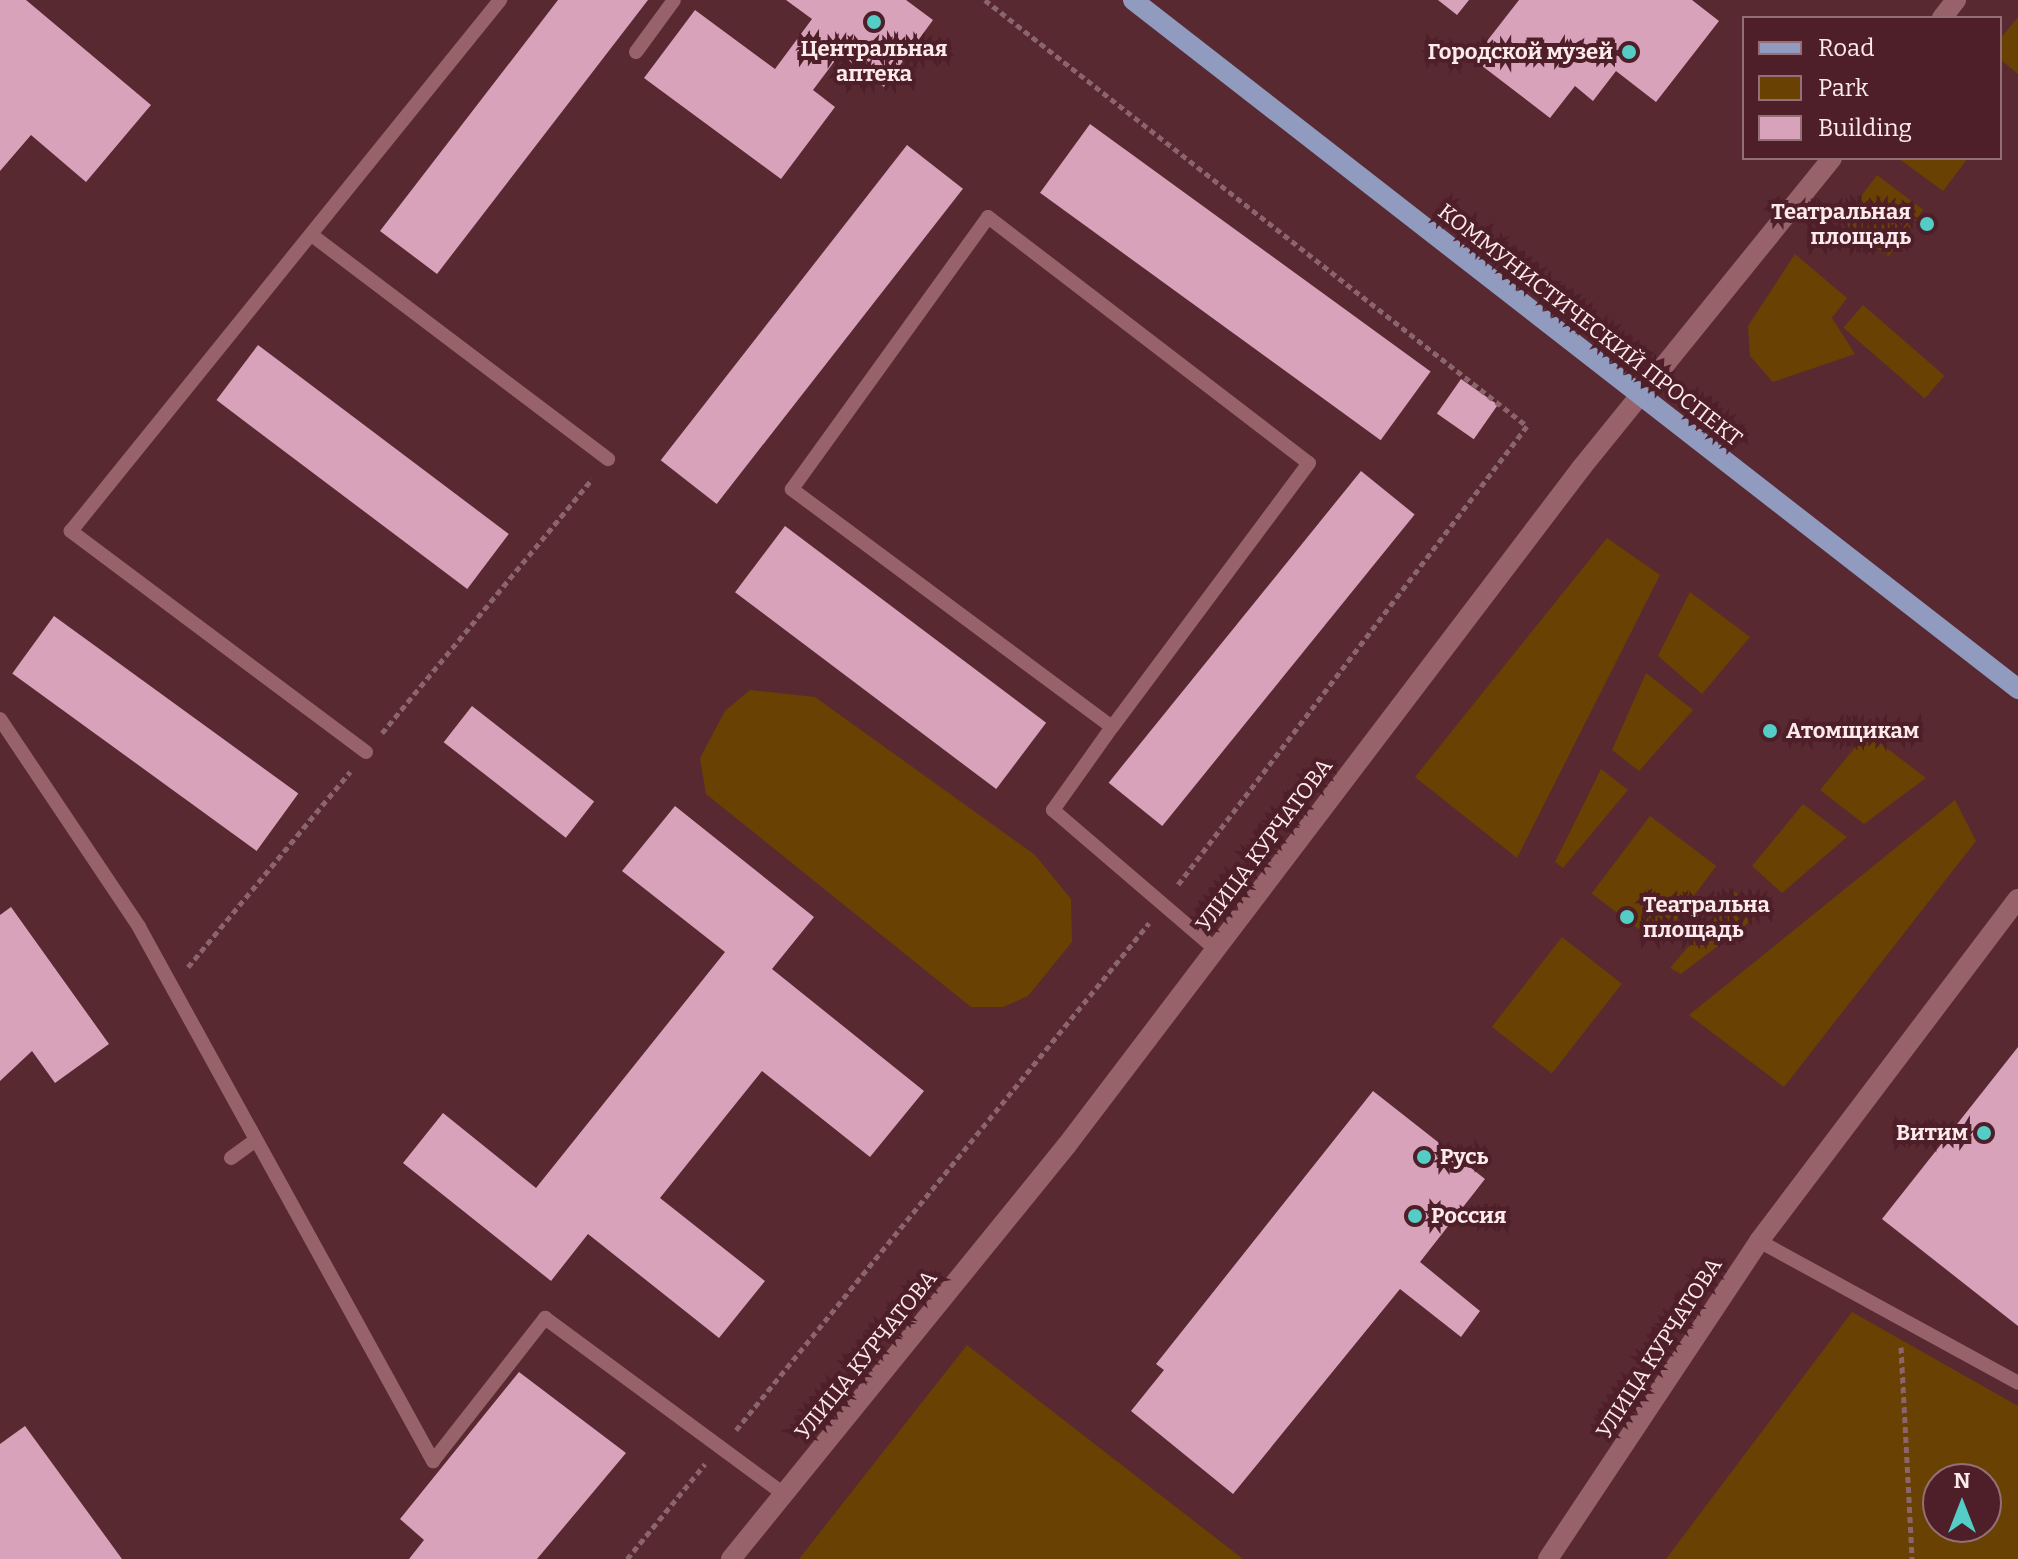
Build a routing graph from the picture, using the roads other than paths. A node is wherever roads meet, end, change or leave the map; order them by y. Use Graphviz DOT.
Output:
graph roads {
  1 [pos="500,0"];
  2 [pos="674,0"];
  3 [pos="1133,0"];
  4 [pos="1956,0"];
  5 [pos="1944,16"];
  6 [pos="636,52"];
  7 [pos="1830,160"];
  8 [pos="313,236"];
  9 [pos="1639,394"];
  10 [pos="608,459"];
  11 [pos="2018,689"];
  12 [pos="0,719"];
  13 [pos="1112,727"];
  14 [pos="366,752"];
  15 [pos="2018,899"];
  16 [pos="1214,948"];
  17 [pos="256,1140"];
  18 [pos="231,1158"];
  19 [pos="1759,1241"];
  20 [pos="2018,1383"];
  21 [pos="784,1494"];
  22 [pos="1557,1556"];
  23 [pos="731,1559"];
  1 -- 8 [label="lane"];
  2 -- 6 [label="lane"];
  3 -- 9 [label="main road, КОММУНИСТИЧЕСКИЙ ПРОСПЕКТ"];
  4 -- 5 [label="street"];
  7 -- 9 [label="street, УЛИЦА КУРЧАТОВА"];
  8 -- 10 [label="lane"];
  8 -- 14 [label="lane"];
  9 -- 11 [label="main road, КОММУНИСТИЧЕСКИЙ ПРОСПЕКТ"];
  9 -- 16 [label="street, УЛИЦА КУРЧАТОВА"];
  12 -- 17 [label="lane"];
  13 -- 13 [label="lane"];
  13 -- 16 [label="lane"];
  15 -- 19 [label="street, УЛИЦА КУРЧАТОВА"];
  16 -- 21 [label="street, УЛИЦА КУРЧАТОВА"];
  17 -- 18 [label="lane"];
  17 -- 21 [label="lane"];
  19 -- 20 [label="lane"];
  19 -- 22 [label="street, УЛИЦА КУРЧАТОВА"];
  21 -- 23 [label="street, УЛИЦА КУРЧАТОВА"];
}
